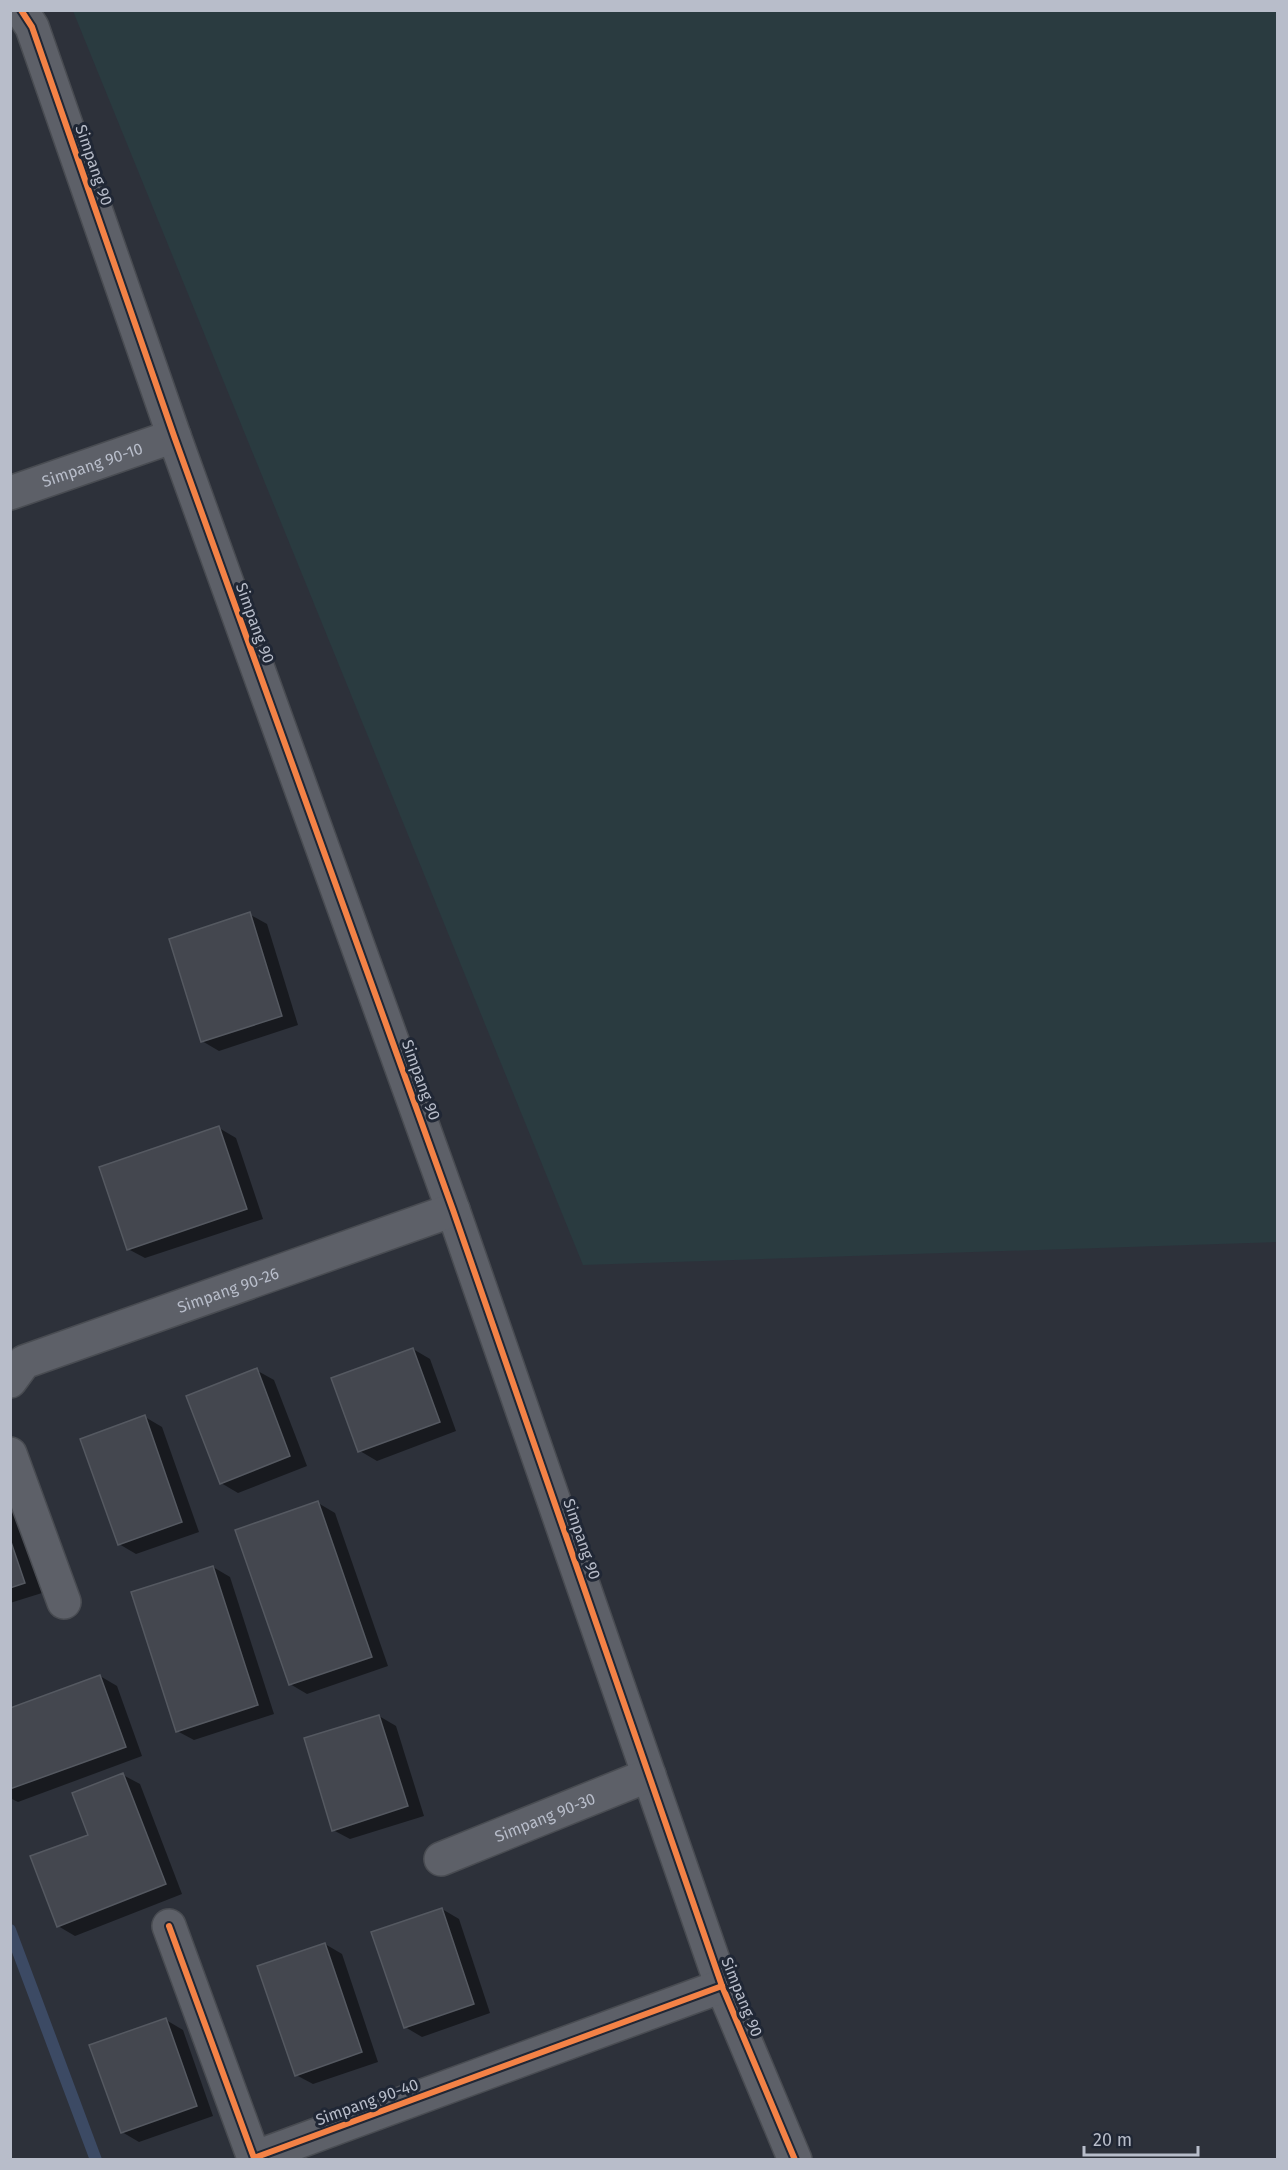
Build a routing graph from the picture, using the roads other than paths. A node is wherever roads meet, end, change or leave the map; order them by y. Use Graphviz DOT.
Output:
graph roads {
  1 [pos="21,10"];
  2 [pos="174,436"];
  3 [pos="10,494"];
  4 [pos="453,1210"];
  5 [pos="10,1381"];
  6 [pos="10,1454"];
  7 [pos="64,1602"];
  8 [pos="649,1775"];
  9 [pos="441,1858"];
  10 [pos="169,1926"];
  11 [pos="722,1986"];
  12 [pos="795,2160"];
  1 -- 2 [label="street, Simpang 90"];
  2 -- 3 [label="street, Simpang 90-10"];
  2 -- 4 [label="street, Simpang 90"];
  4 -- 5 [label="street, Simpang 90-26"];
  4 -- 8 [label="street, Simpang 90"];
  6 -- 7 [label="street"];
  8 -- 9 [label="street, Simpang 90-30"];
  8 -- 11 [label="street, Simpang 90"];
  10 -- 11 [label="street, Simpang 90-40"];
  11 -- 12 [label="street, Simpang 90"];
}
